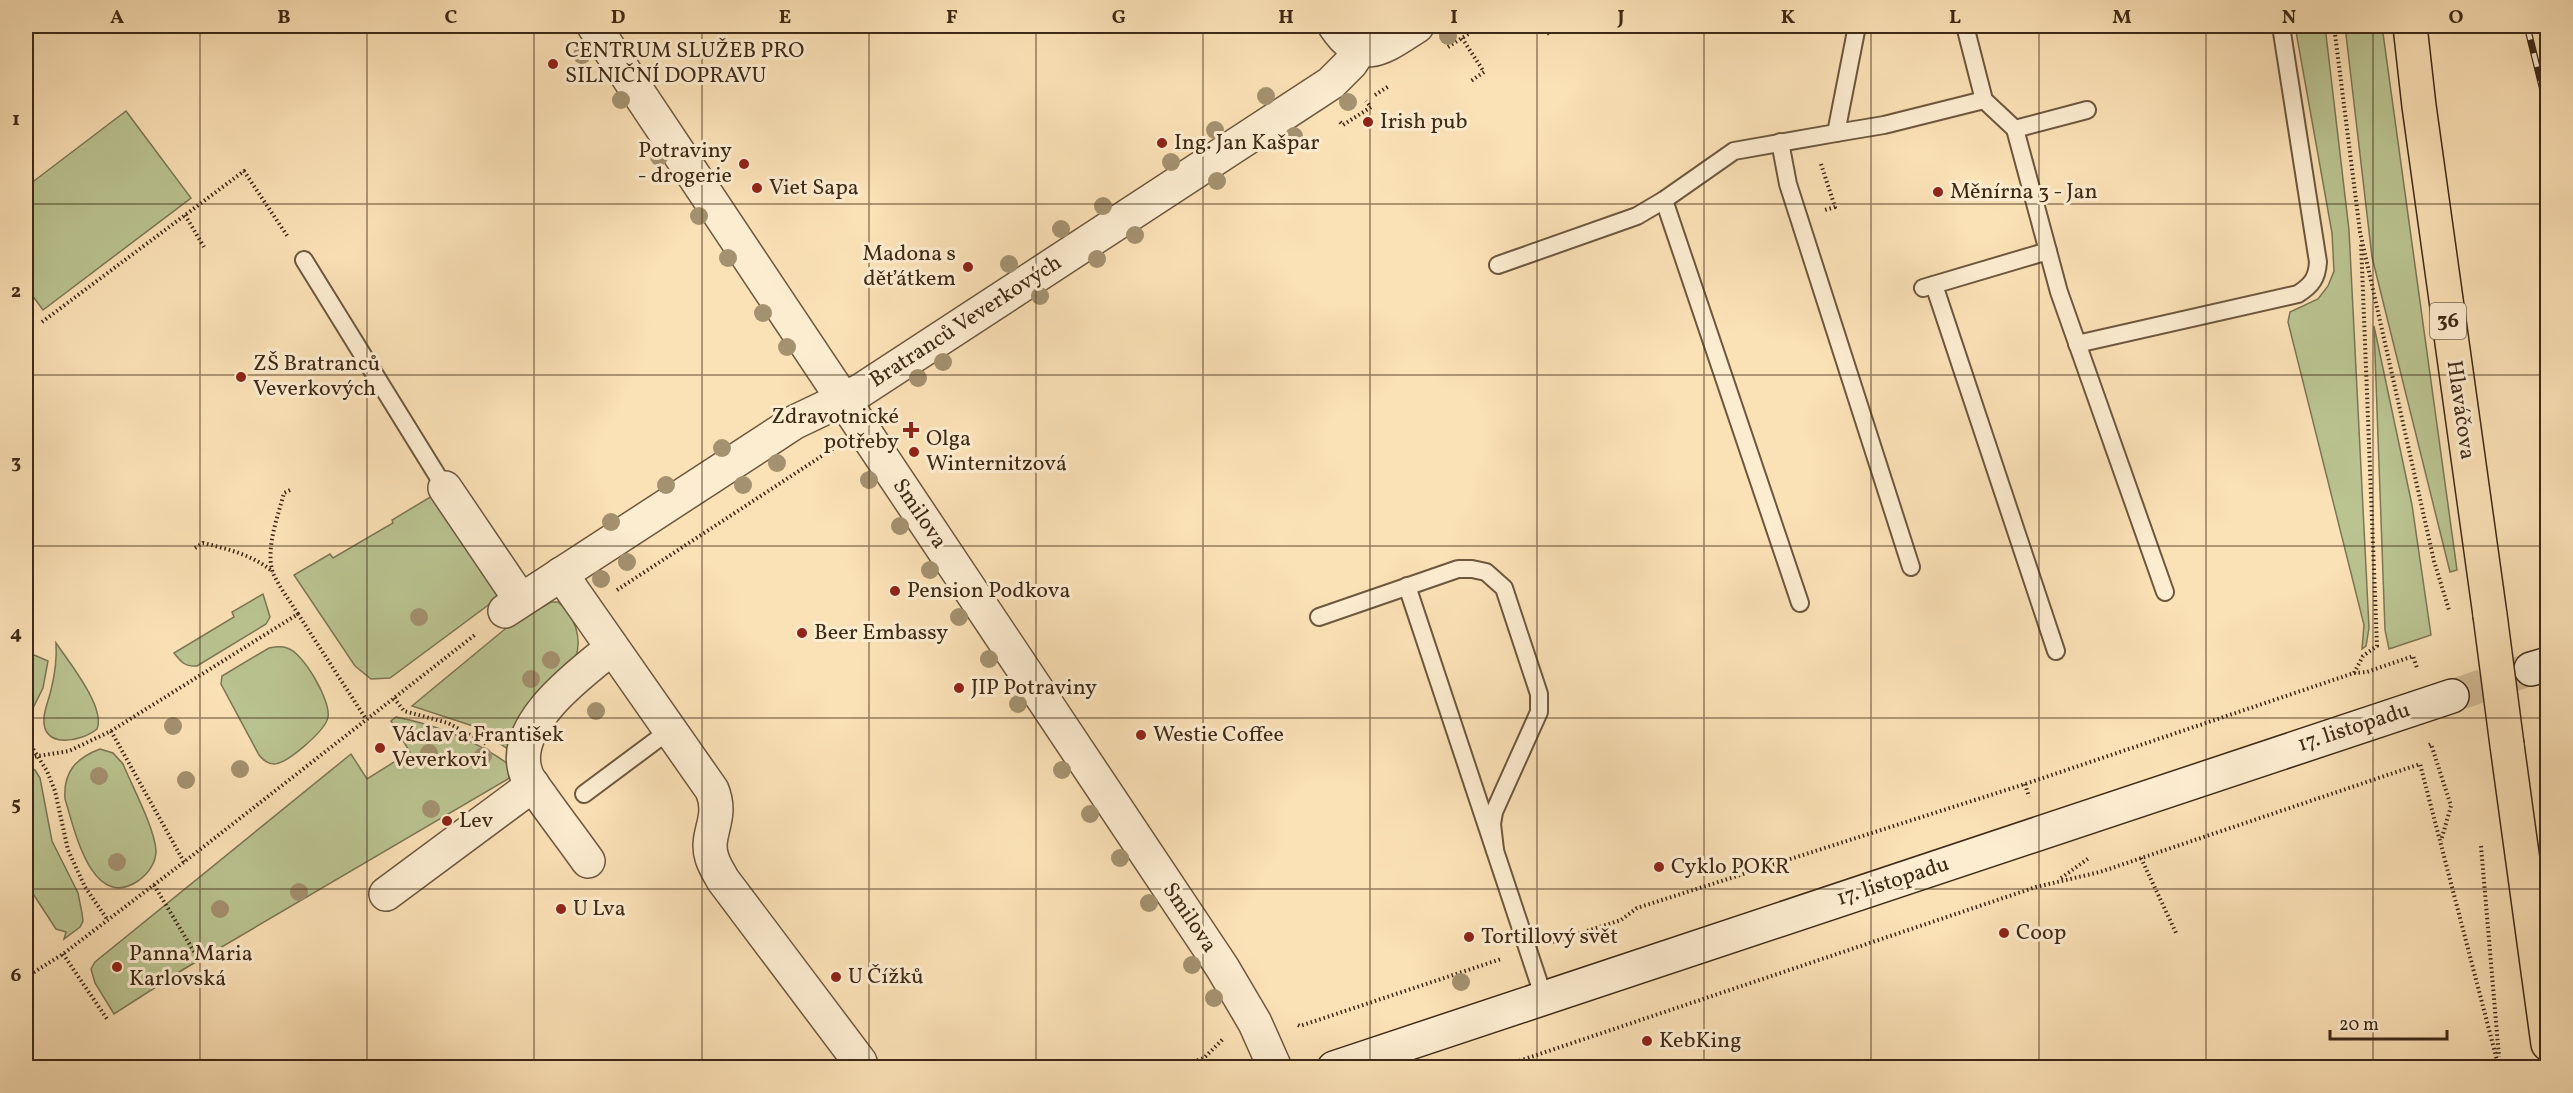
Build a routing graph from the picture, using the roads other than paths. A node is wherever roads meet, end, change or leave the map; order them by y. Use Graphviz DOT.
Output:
graph roads {
  1 [pos="594,26"];
  2 [pos="1335,26"];
  3 [pos="1417,26"];
  4 [pos="1857,26"];
  5 [pos="1965,26"];
  6 [pos="2281,26"];
  7 [pos="2410,26"];
  8 [pos="1360,50"];
  9 [pos="1984,100"];
  10 [pos="2087,110"];
  11 [pos="2014,129"];
  12 [pos="1836,133"];
  13 [pos="1780,142"];
  14 [pos="1664,200"];
  15 [pos="2048,251"];
  16 [pos="304,260"];
  17 [pos="1498,265"];
  18 [pos="2078,344"];
  19 [pos="843,400"];
  20 [pos="445,488"];
  21 [pos="1911,567"];
  22 [pos="561,574"];
  23 [pos="1407,586"];
  24 [pos="2165,592"];
  25 [pos="1800,603"];
  26 [pos="1319,617"];
  27 [pos="612,648"];
  28 [pos="2056,651"];
  29 [pos="2452,696"];
  30 [pos="670,730"];
  31 [pos="529,778"];
  32 [pos="584,794"];
  33 [pos="1495,850"];
  34 [pos="588,861"];
  35 [pos="386,894"];
  36 [pos="1544,998"];
  37 [pos="2547,1044"];
  38 [pos="860,1062"];
  39 [pos="1275,1068"];
  40 [pos="1334,1068"];
  1 -- 19 [label="street, Smilova"];
  2 -- 8 [label="street"];
  3 -- 8 [label="street"];
  4 -- 12 [label="lane"];
  5 -- 9 [label="lane"];
  6 -- 18 [label="lane"];
  7 -- 37 [label="main road, Hlaváčova / 36, bridge"];
  8 -- 19 [label="street, Bratranců Veverkových"];
  9 -- 11 [label="lane"];
  9 -- 12 [label="lane"];
  10 -- 11 [label="lane"];
  11 -- 15 [label="lane"];
  12 -- 13 [label="lane"];
  13 -- 14 [label="lane"];
  13 -- 21 [label="lane"];
  14 -- 17 [label="lane"];
  14 -- 25 [label="lane"];
  15 -- 18 [label="lane"];
  15 -- 28 [label="lane"];
  16 -- 20 [label="lane"];
  18 -- 24 [label="lane"];
  19 -- 22 [label="street, Bratranců Veverkových"];
  19 -- 39 [label="street, Smilova"];
  20 -- 22 [label="street, Bratranců Veverkových"];
  22 -- 27 [label="street"];
  23 -- 26 [label="lane"];
  23 -- 33 [label="lane"];
  23 -- 33 [label="lane"];
  27 -- 30 [label="street"];
  27 -- 31 [label="street"];
  29 -- 36 [label="street, 17. listopadu"];
  30 -- 32 [label="lane"];
  30 -- 38 [label="street"];
  31 -- 34 [label="street"];
  31 -- 35 [label="street"];
  33 -- 36 [label="lane"];
  36 -- 40 [label="street, 17. listopadu"];
}
